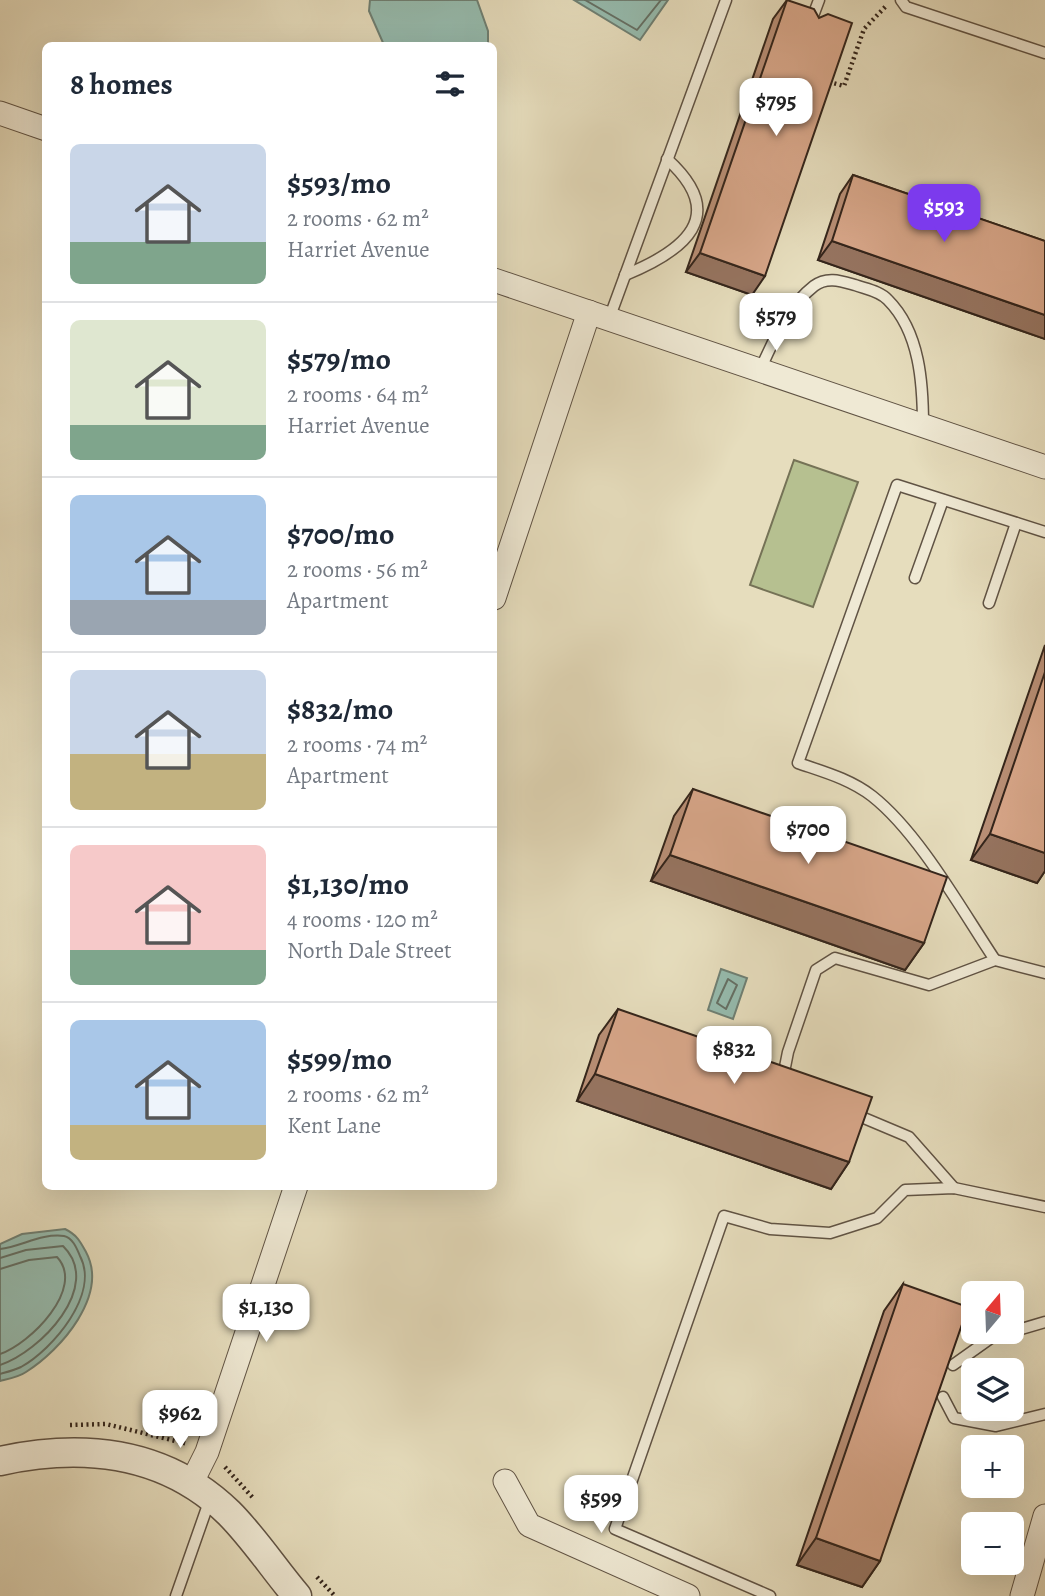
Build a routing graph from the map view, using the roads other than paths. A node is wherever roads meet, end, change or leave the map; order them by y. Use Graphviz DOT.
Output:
graph roads {
  1 [pos="726,0"];
  2 [pos="819,0"];
  3 [pos="901,0"];
  4 [pos="808,29"];
  5 [pos="1045,54"];
  6 [pos="0,113"];
  7 [pos="42,127"];
  8 [pos="667,159"];
  9 [pos="625,275"];
  10 [pos="497,281"];
  11 [pos="599,315"];
  12 [pos="760,370"];
  13 [pos="923,426"];
  14 [pos="1045,467"];
  15 [pos="943,500"];
  16 [pos="1016,523"];
  17 [pos="1045,532"];
  18 [pos="915,578"];
  19 [pos="497,590"];
  20 [pos="989,603"];
  21 [pos="995,960"];
  22 [pos="1045,973"];
  23 [pos="790,1084"];
  24 [pos="836,1107"];
  25 [pos="954,1188"];
  26 [pos="295,1190"];
  27 [pos="1045,1207"];
  28 [pos="1045,1322"];
  29 [pos="953,1365"];
  30 [pos="943,1397"];
  31 [pos="1045,1415"];
  32 [pos="0,1461"];
  33 [pos="505,1481"];
  34 [pos="201,1490"];
  35 [pos="1045,1516"];
  36 [pos="176,1596"];
  37 [pos="296,1596"];
  38 [pos="688,1596"];
  39 [pos="770,1596"];
  40 [pos="1022,1596"];
  1 -- 8 [label="lane"];
  2 -- 4 [label="lane"];
  3 -- 5 [label="lane"];
  6 -- 7 [label="street"];
  8 -- 9 [label="lane"];
  8 -- 9 [label="lane"];
  9 -- 11 [label="lane"];
  10 -- 11 [label="street"];
  11 -- 12 [label="street"];
  11 -- 19 [label="street"];
  12 -- 13 [label="street"];
  12 -- 13 [label="lane"];
  13 -- 14 [label="street"];
  15 -- 16 [label="lane"];
  15 -- 18 [label="lane"];
  15 -- 21 [label="lane"];
  16 -- 17 [label="lane"];
  16 -- 20 [label="lane"];
  21 -- 22 [label="lane"];
  21 -- 23 [label="lane"];
  24 -- 25 [label="lane"];
  25 -- 27 [label="lane"];
  25 -- 39 [label="lane"];
  26 -- 34 [label="street"];
  28 -- 29 [label="lane"];
  30 -- 31 [label="lane"];
  32 -- 34 [label="street"];
  33 -- 38 [label="street"];
  34 -- 36 [label="lane"];
  34 -- 37 [label="street"];
  35 -- 40 [label="street"];
}
